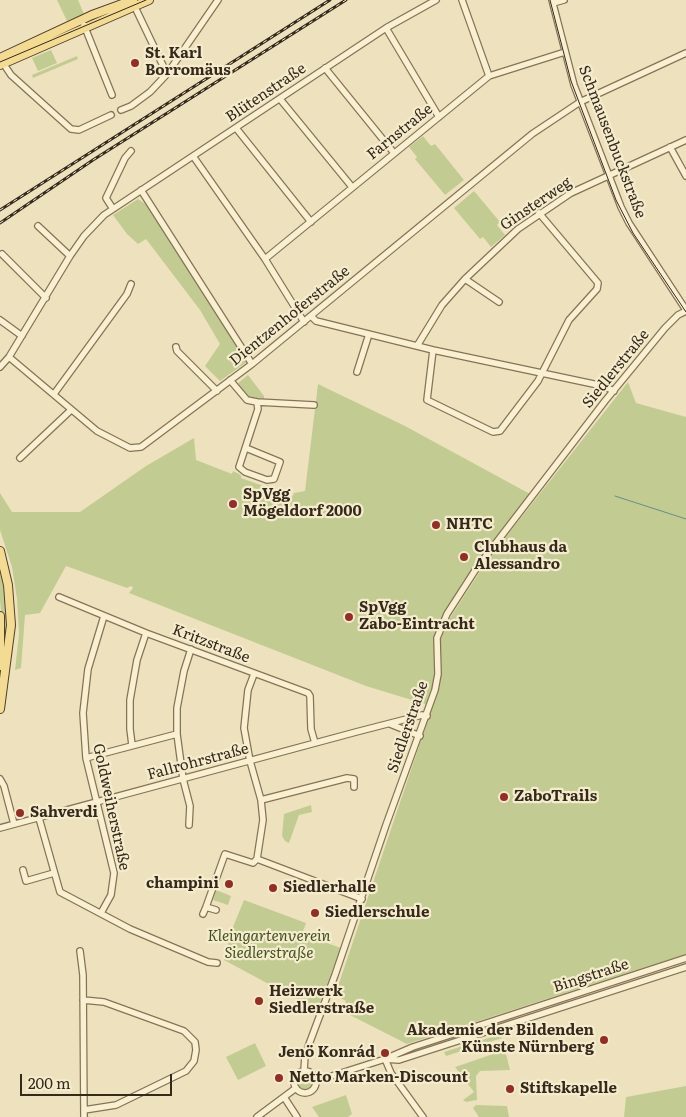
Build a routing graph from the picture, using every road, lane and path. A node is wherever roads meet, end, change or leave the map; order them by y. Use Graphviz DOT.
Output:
graph roads {
  1 [pos="149,0"];
  2 [pos="218,0"];
  3 [pos="436,0"];
  4 [pos="462,0"];
  5 [pos="564,0"];
  6 [pos="552,1"];
  7 [pos="133,3"];
  8 [pos="84,24"];
  9 [pos="386,28"];
  10 [pos="565,52"];
  11 [pos="686,53"];
  12 [pos="1,61"];
  13 [pos="325,68"];
  14 [pos="167,74"];
  15 [pos="489,76"];
  16 [pos="112,95"];
  17 [pos="280,99"];
  18 [pos="580,102"];
  19 [pos="121,110"];
  20 [pos="110,115"];
  21 [pos="439,117"];
  22 [pos="236,128"];
  23 [pos="686,140"];
  24 [pos="670,147"];
  25 [pos="131,151"];
  26 [pos="394,153"];
  27 [pos="193,156"];
  28 [pos="609,176"];
  29 [pos="686,176"];
  30 [pos="352,188"];
  31 [pos="141,190"];
  32 [pos="113,209"];
  33 [pos="539,213"];
  34 [pos="311,222"];
  35 [pos="38,226"];
  36 [pos="2,254"];
  37 [pos="70,256"];
  38 [pos="265,259"];
  39 [pos="465,278"];
  40 [pos="131,284"];
  41 [pos="46,298"];
  42 [pos="499,302"];
  43 [pos="686,310"];
  44 [pos="311,316"];
  45 [pos="0,320"];
  46 [pos="304,322"];
  47 [pos="369,334"];
  48 [pos="22,336"];
  49 [pos="417,346"];
  50 [pos="176,347"];
  51 [pos="434,350"];
  52 [pos="9,357"];
  53 [pos="252,364"];
  54 [pos="0,367"];
  55 [pos="357,372"];
  56 [pos="543,373"];
  57 [pos="230,380"];
  58 [pos="216,390"];
  59 [pos="614,391"];
  60 [pos="54,394"];
  61 [pos="256,402"];
  62 [pos="314,405"];
  63 [pos="71,410"];
  64 [pos="246,448"];
  65 [pos="20,458"];
  66 [pos="0,551"];
  67 [pos="59,597"];
  68 [pos="0,616"];
  69 [pos="104,616"];
  70 [pos="146,633"];
  71 [pos="191,649"];
  72 [pos="0,666"];
  73 [pos="254,674"];
  74 [pos="0,709"];
  75 [pos="427,716"];
  76 [pos="388,724"];
  77 [pos="177,734"];
  78 [pos="420,736"];
  79 [pos="315,743"];
  80 [pos="132,745"];
  81 [pos="86,758"];
  82 [pos="250,761"];
  83 [pos="0,779"];
  84 [pos="183,779"];
  85 [pos="354,787"];
  86 [pos="261,800"];
  87 [pos="96,802"];
  88 [pos="39,818"];
  89 [pos="14,824"];
  90 [pos="189,825"];
  91 [pos="2,826"];
  92 [pos="257,859"];
  93 [pos="23,870"];
  94 [pos="54,873"];
  95 [pos="362,899"];
  96 [pos="206,907"];
  97 [pos="216,910"];
  98 [pos="101,913"];
  99 [pos="203,914"];
  100 [pos="80,951"];
  101 [pos="686,958"];
  102 [pos="217,964"];
  103 [pos="686,967"];
  104 [pos="83,1000"];
  105 [pos="503,1017"];
  106 [pos="506,1026"];
  107 [pos="385,1059"];
  108 [pos="304,1071"];
  109 [pos="316,1081"];
  110 [pos="296,1088"];
  111 [pos="284,1097"];
  112 [pos="84,1110"];
  113 [pos="84,1117"];
  114 [pos="256,1117"];
  115 [pos="297,1117"];
  116 [pos="422,1117"];
  1 -- 7 [label="main road"];
  2 -- 14 [label="street"];
  3 -- 9 [label="street, Blütenstraße"];
  4 -- 15 [label="street"];
  5 -- 6 [label="street"];
  6 -- 10 [label="street, Schmausenbuckstraße"];
  7 -- 8 [label="main road"];
  7 -- 14 [label="street"];
  8 -- 12 [label="main road"];
  8 -- 16 [label="street"];
  9 -- 13 [label="street, Blütenstraße"];
  9 -- 21 [label="street"];
  10 -- 15 [label="street, Farnstraße"];
  10 -- 18 [label="street, Schmausenbuckstraße"];
  11 -- 18 [label="street, Dientzenhoferstraße"];
  12 -- 20 [label="street"];
  13 -- 17 [label="street, Blütenstraße"];
  13 -- 26 [label="street"];
  14 -- 19 [label="street"];
  15 -- 21 [label="street, Farnstraße"];
  17 -- 22 [label="street, Blütenstraße"];
  17 -- 30 [label="street"];
  18 -- 28 [label="street, Schmausenbuckstraße"];
  18 -- 44 [label="street, Dientzenhoferstraße"];
  21 -- 26 [label="street, Farnstraße"];
  22 -- 27 [label="street, Blütenstraße"];
  22 -- 34 [label="street"];
  23 -- 24 [label="street, Ginsterweg"];
  24 -- 28 [label="street, Ginsterweg"];
  24 -- 29 [label="street"];
  25 -- 32 [label="street"];
  26 -- 30 [label="street, Farnstraße"];
  27 -- 31 [label="street, Blütenstraße"];
  27 -- 38 [label="street"];
  28 -- 33 [label="street, Ginsterweg"];
  28 -- 43 [label="street, Schmausenbuckstraße"];
  30 -- 34 [label="street, Farnstraße"];
  31 -- 32 [label="street, Blütenstraße"];
  31 -- 53 [label="street"];
  32 -- 37 [label="street, Blütenstraße"];
  33 -- 39 [label="street, Ginsterweg"];
  33 -- 56 [label="street"];
  34 -- 38 [label="street, Farnstraße"];
  35 -- 37 [label="street"];
  36 -- 41 [label="street"];
  37 -- 41 [label="street, Blütenstraße"];
  38 -- 46 [label="street"];
  39 -- 42 [label="street"];
  39 -- 49 [label="street, Ginsterweg"];
  40 -- 60 [label="street"];
  41 -- 48 [label="street, Blütenstraße"];
  43 -- 59 [label="street, Siedlerstraße"];
  44 -- 46 [label="street, Dientzenhoferstraße"];
  44 -- 47 [label="street"];
  45 -- 48 [label="street"];
  46 -- 53 [label="street, Dientzenhoferstraße"];
  47 -- 49 [label="street"];
  47 -- 55 [label="street"];
  48 -- 52 [label="street, Blütenstraße"];
  49 -- 51 [label="street"];
  50 -- 58 [label="street"];
  51 -- 56 [label="street"];
  51 -- 56 [label="street"];
  52 -- 54 [label="street, Blütenstraße"];
  52 -- 60 [label="street, Dientzenhoferstraße"];
  53 -- 57 [label="street, Dientzenhoferstraße"];
  56 -- 59 [label="street"];
  57 -- 58 [label="street, Dientzenhoferstraße"];
  57 -- 61 [label="street"];
  58 -- 63 [label="street, Dientzenhoferstraße"];
  59 -- 75 [label="street, Siedlerstraße"];
  60 -- 63 [label="street, Dientzenhoferstraße"];
  61 -- 62 [label="street"];
  61 -- 64 [label="street"];
  63 -- 65 [label="street"];
  64 -- 64 [label="street"];
  66 -- 74 [label="main road"];
  67 -- 69 [label="street, Kritzstraße"];
  68 -- 72 [label="main road"];
  69 -- 70 [label="street, Kritzstraße"];
  69 -- 81 [label="street, Goldweiherstraße"];
  70 -- 71 [label="street, Kritzstraße"];
  70 -- 80 [label="street"];
  71 -- 73 [label="street, Kritzstraße"];
  71 -- 77 [label="street"];
  73 -- 79 [label="street, Kritzstraße"];
  73 -- 82 [label="street"];
  75 -- 76 [label="street, Fallrohrstraße"];
  75 -- 78 [label="street, Siedlerstraße"];
  76 -- 78 [label="street"];
  76 -- 79 [label="street, Fallrohrstraße"];
  77 -- 80 [label="street"];
  77 -- 84 [label="street"];
  78 -- 95 [label="street, Siedlerstraße"];
  79 -- 82 [label="street, Fallrohrstraße"];
  80 -- 81 [label="street"];
  81 -- 87 [label="street, Goldweiherstraße"];
  82 -- 84 [label="street, Fallrohrstraße"];
  82 -- 86 [label="street"];
  83 -- 89 [label="street"];
  84 -- 87 [label="street, Fallrohrstraße"];
  84 -- 90 [label="street"];
  85 -- 86 [label="street"];
  86 -- 92 [label="street"];
  87 -- 88 [label="street, Fallrohrstraße"];
  87 -- 98 [label="street, Goldweiherstraße"];
  88 -- 89 [label="street, Fallrohrstraße"];
  88 -- 94 [label="street"];
  89 -- 91 [label="street, Fallrohrstraße"];
  92 -- 95 [label="street"];
  92 -- 96 [label="street"];
  93 -- 94 [label="street"];
  94 -- 98 [label="street"];
  95 -- 108 [label="street, Siedlerstraße"];
  96 -- 97 [label="street"];
  96 -- 99 [label="street"];
  98 -- 102 [label="street"];
  100 -- 104 [label="street"];
  101 -- 105 [label="street, Bingstraße"];
  103 -- 106 [label="street, Bingstraße"];
  104 -- 112 [label="street"];
  104 -- 112 [label="street"];
  105 -- 106 [label="street"];
  105 -- 107 [label="street, Bingstraße"];
  106 -- 107 [label="street, Bingstraße"];
  107 -- 109 [label="street, Bingstraße"];
  107 -- 116 [label="street"];
  108 -- 109 [label="street"];
  108 -- 110 [label="street"];
  109 -- 110 [label="street"];
  110 -- 111 [label="street"];
  111 -- 114 [label="street"];
  111 -- 115 [label="street"];
  112 -- 113 [label="street"];
}
